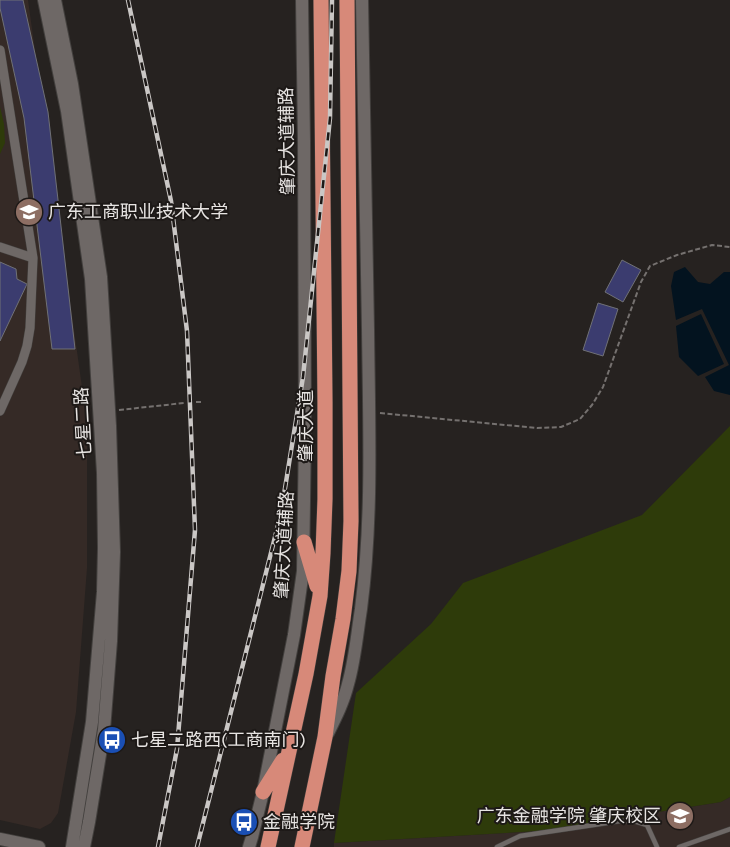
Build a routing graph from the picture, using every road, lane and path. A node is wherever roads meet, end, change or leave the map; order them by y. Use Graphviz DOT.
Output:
graph roads {
  1 [pos="44,0"];
  2 [pos="54,0"];
  3 [pos="302,0"];
  4 [pos="321,0"];
  5 [pos="347,0"];
  6 [pos="362,0"];
  7 [pos="0,50"];
  8 [pos="0,247"];
  9 [pos="730,247"];
  10 [pos="32,258"];
  11 [pos="196,402"];
  12 [pos="203,402"];
  13 [pos="184,403"];
  14 [pos="0,411"];
  15 [pos="110,411"];
  16 [pos="369,412"];
  17 [pos="304,542"];
  18 [pos="320,596"];
  19 [pos="325,737"];
  20 [pos="288,752"];
  21 [pos="263,792"];
  22 [pos="730,829"];
  23 [pos="0,839"];
  24 [pos="39,847"];
  25 [pos="72,847"];
  26 [pos="84,847"];
  27 [pos="249,847"];
  28 [pos="268,847"];
  29 [pos="302,847"];
  30 [pos="497,847"];
  31 [pos="658,847"];
  32 [pos="679,847"];
  1 -- 25 [label="street, 七星二路"];
  2 -- 15 [label="street, 七星二路"];
  3 -- 17 [label="street, 肇庆大道辅路"];
  4 -- 18 [label="highway, 肇庆大道"];
  5 -- 19 [label="highway"];
  6 -- 16 [label="street"];
  7 -- 10 [label="street"];
  8 -- 10 [label="street"];
  9 -- 16 [label="path"];
  10 -- 14 [label="street"];
  11 -- 12 [label="path"];
  13 -- 15 [label="path"];
  15 -- 26 [label="street, 七星二路"];
  16 -- 19 [label="street"];
  17 -- 18 [label="highway"];
  17 -- 21 [label="street, 肇庆大道辅路"];
  18 -- 20 [label="highway, 肇庆大道"];
  19 -- 29 [label="highway"];
  20 -- 21 [label="highway"];
  20 -- 28 [label="highway, 肇庆大道"];
  21 -- 27 [label="street, 肇庆大道辅路"];
  22 -- 32 [label="lane"];
  23 -- 24 [label="street"];
  30 -- 31 [label="lane"];
}
